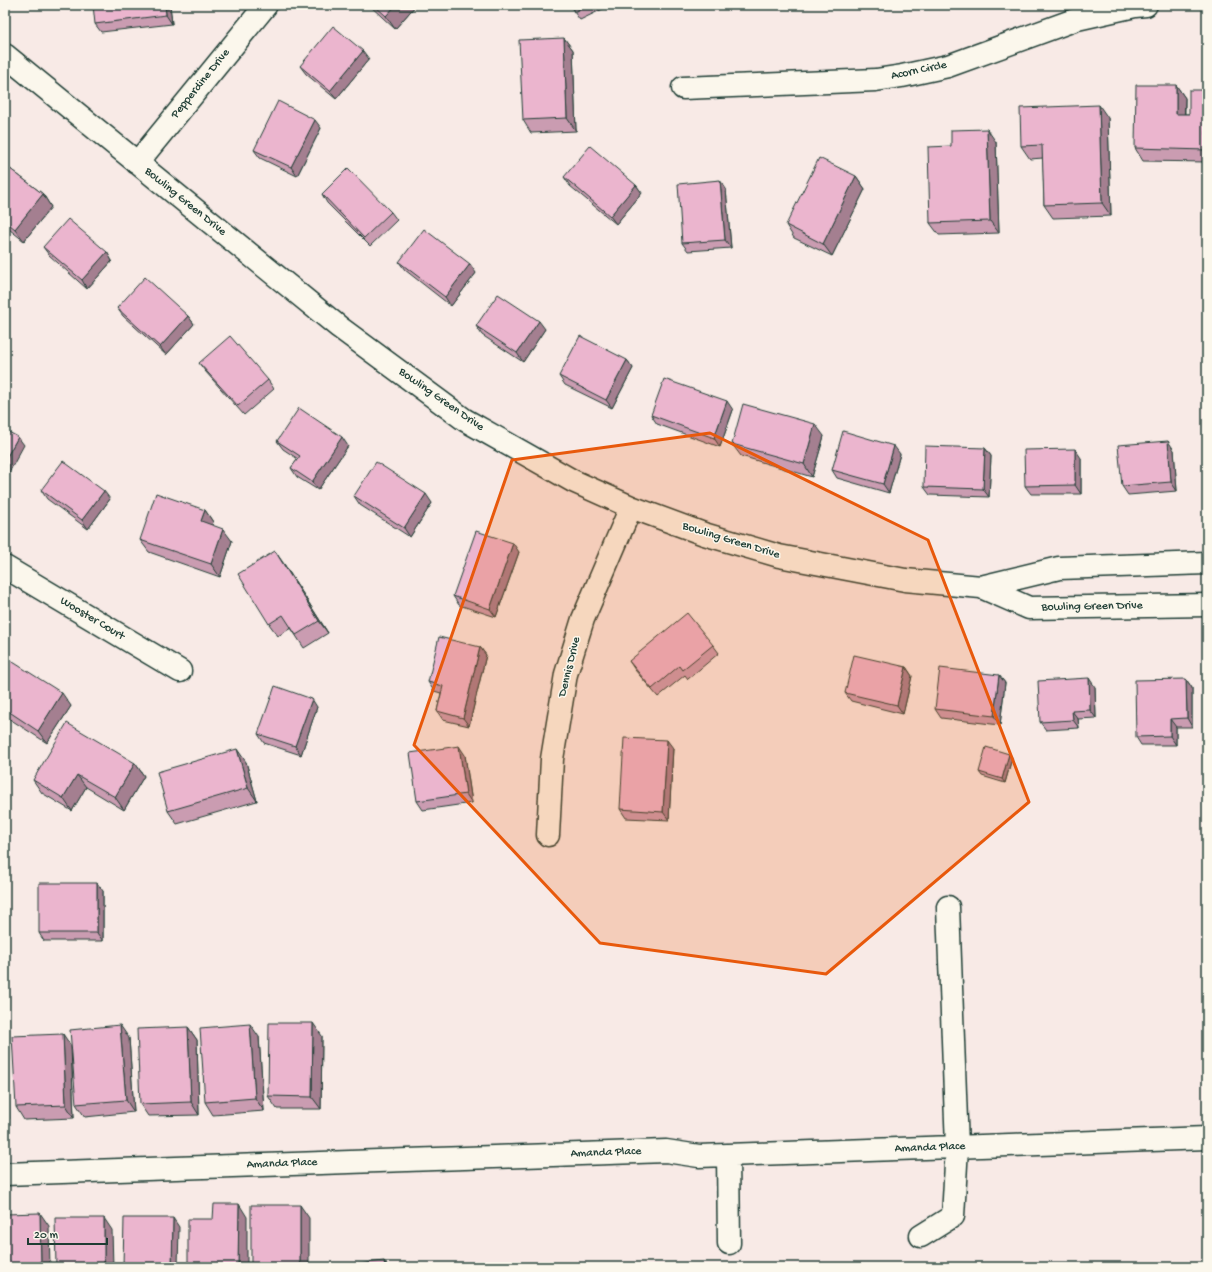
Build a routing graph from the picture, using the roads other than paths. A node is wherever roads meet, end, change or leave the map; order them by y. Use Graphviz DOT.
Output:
graph roads {
  1 [pos="266,5"];
  2 [pos="1146,5"];
  3 [pos="5,56"];
  4 [pos="683,88"];
  5 [pos="137,163"];
  6 [pos="631,507"];
  7 [pos="1207,563"];
  8 [pos="5,567"];
  9 [pos="981,587"];
  10 [pos="1207,605"];
  11 [pos="180,670"];
  12 [pos="548,835"];
  13 [pos="948,907"];
  14 [pos="1207,1138"];
  15 [pos="957,1148"];
  16 [pos="728,1155"];
  17 [pos="5,1174"];
  18 [pos="921,1236"];
  19 [pos="729,1243"];
  1 -- 5 [label="street, Pepperdine Drive"];
  2 -- 4 [label="street, Acorn Circle"];
  3 -- 5 [label="street, Bowling Green Drive"];
  5 -- 6 [label="street, Bowling Green Drive"];
  6 -- 9 [label="street, Bowling Green Drive"];
  6 -- 12 [label="street, Dennis Drive"];
  7 -- 9 [label="street, Bowling Green Drive"];
  8 -- 11 [label="street, Wooster Court"];
  9 -- 10 [label="street, Bowling Green Drive"];
  13 -- 15 [label="street"];
  14 -- 15 [label="street, Amanda Place"];
  15 -- 16 [label="street, Amanda Place"];
  15 -- 18 [label="street"];
  16 -- 17 [label="street, Amanda Place"];
  16 -- 19 [label="street"];
}
